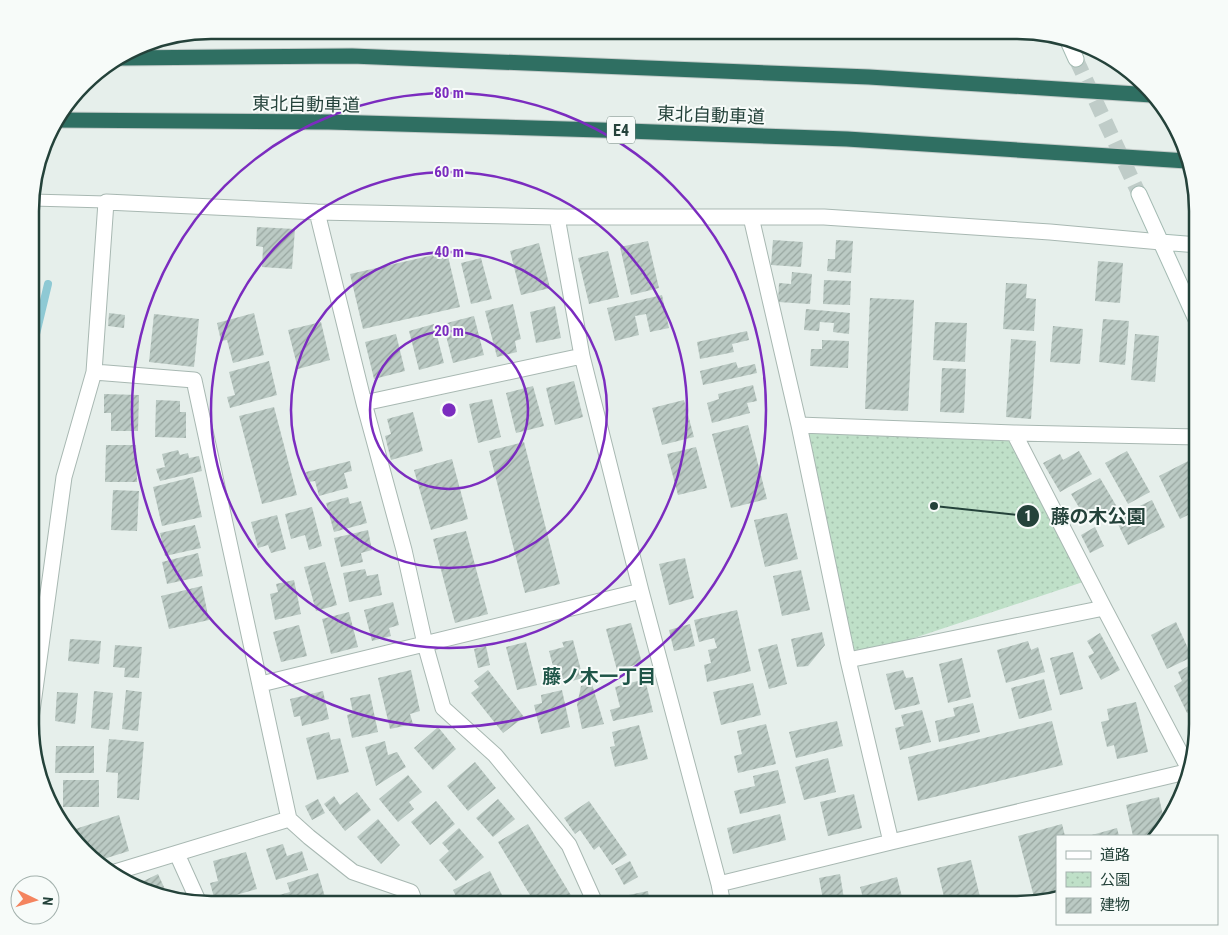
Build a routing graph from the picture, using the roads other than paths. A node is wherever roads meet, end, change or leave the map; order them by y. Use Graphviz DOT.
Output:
graph roads {
  1 [pos="1071,48"];
  2 [pos="131,58"];
  3 [pos="1076,59"];
  4 [pos="1144,94"];
  5 [pos="65,120"];
  6 [pos="1182,161"];
  7 [pos="1139,194"];
  8 [pos="39,200"];
  9 [pos="106,202"];
  10 [pos="317,212"];
  11 [pos="557,217"];
  12 [pos="751,217"];
  13 [pos="1161,242"];
  14 [pos="1189,244"];
  15 [pos="1189,304"];
  16 [pos="582,356"];
  17 [pos="94,372"];
  18 [pos="364,403"];
  19 [pos="799,425"];
  20 [pos="1014,433"];
  21 [pos="1189,437"];
  22 [pos="641,591"];
  23 [pos="1104,608"];
  24 [pos="425,644"];
  25 [pos="39,660"];
  26 [pos="848,660"];
  27 [pos="261,684"];
  28 [pos="1185,762"];
  29 [pos="1182,773"];
  30 [pos="289,820"];
  31 [pos="890,842"];
  32 [pos="176,854"];
  33 [pos="120,871"];
  34 [pos="719,884"];
  35 [pos="196,896"];
  36 [pos="413,896"];
  37 [pos="592,896"];
  38 [pos="721,896"];
  1 -- 3 [label="street"];
  2 -- 4 [label="highway"];
  5 -- 6 [label="highway, 東北自動車道 / E4"];
  7 -- 13 [label="street"];
  8 -- 9 [label="lane"];
  9 -- 10 [label="street"];
  9 -- 17 [label="street"];
  10 -- 11 [label="street"];
  10 -- 18 [label="street"];
  11 -- 12 [label="street"];
  11 -- 16 [label="street"];
  12 -- 13 [label="street"];
  12 -- 19 [label="street"];
  13 -- 14 [label="street"];
  13 -- 15 [label="street"];
  16 -- 18 [label="street"];
  16 -- 22 [label="street"];
  17 -- 25 [label="street"];
  17 -- 27 [label="street"];
  18 -- 24 [label="street"];
  19 -- 20 [label="street"];
  19 -- 26 [label="street"];
  20 -- 21 [label="street"];
  20 -- 23 [label="street"];
  22 -- 24 [label="street"];
  22 -- 34 [label="street"];
  23 -- 26 [label="street"];
  23 -- 28 [label="street"];
  24 -- 27 [label="street"];
  24 -- 37 [label="street"];
  26 -- 31 [label="street"];
  27 -- 30 [label="street"];
  29 -- 31 [label="street"];
  30 -- 32 [label="street"];
  30 -- 36 [label="street"];
  31 -- 34 [label="street"];
  32 -- 33 [label="street"];
  32 -- 35 [label="street"];
  34 -- 38 [label="street"];
}
